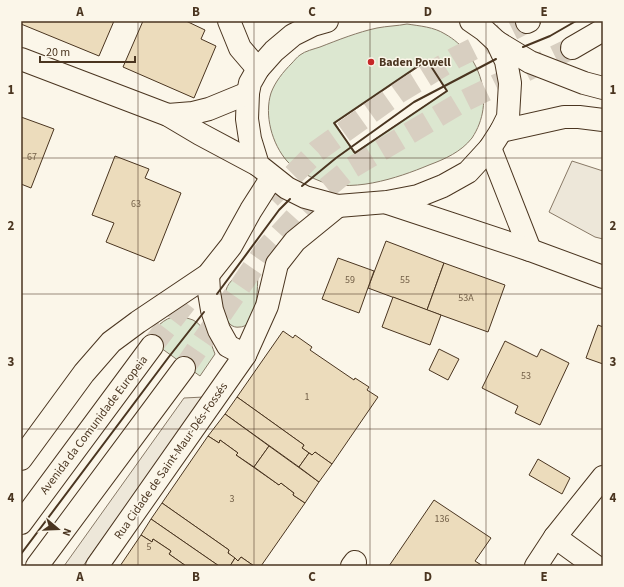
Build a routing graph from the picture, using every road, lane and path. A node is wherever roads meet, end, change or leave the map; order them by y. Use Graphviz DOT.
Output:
graph roads {
  1 [pos="229,21"];
  2 [pos="471,21"];
  3 [pos="314,22"];
  4 [pos="603,30"];
  5 [pos="603,39"];
  6 [pos="497,42"];
  7 [pos="21,58"];
  8 [pos="258,69"];
  9 [pos="603,88"];
  10 [pos="248,92"];
  11 [pos="168,115"];
  12 [pos="603,120"];
  13 [pos="495,140"];
  14 [pos="265,171"];
  15 [pos="387,202"];
  16 [pos="338,206"];
  17 [pos="530,250"];
  18 [pos="208,275"];
  19 [pos="603,277"];
  20 [pos="152,346"];
  21 [pos="245,355"];
  22 [pos="184,368"];
  23 [pos="21,459"];
  24 [pos="603,477"];
  25 [pos="21,523"];
  26 [pos="555,537"];
  27 [pos="592,565"];
  28 [pos="37,566"];
  29 [pos="97,566"];
  30 [pos="536,566"];
  1 -- 8 [label="main road"];
  2 -- 6 [label="main road"];
  3 -- 8 [label="main road"];
  4 -- 5 [label="main road"];
  6 -- 9 [label="main road"];
  6 -- 13 [label="main road"];
  7 -- 11 [label="main road"];
  8 -- 10 [label="main road"];
  10 -- 11 [label="main road"];
  10 -- 14 [label="main road"];
  11 -- 14 [label="main road"];
  12 -- 13 [label="main road"];
  13 -- 15 [label="main road"];
  13 -- 17 [label="main road"];
  14 -- 16 [label="main road"];
  14 -- 18 [label="main road"];
  15 -- 16 [label="main road"];
  15 -- 17 [label="main road"];
  16 -- 21 [label="main road, Rua Cidade de Saint-Maur-Dés-Fossés"];
  17 -- 19 [label="main road"];
  18 -- 21 [label="main road"];
  18 -- 23 [label="main road"];
  20 -- 25 [label="main road, Avenida da Comunidade Europeia"];
  21 -- 29 [label="main road, Rua Cidade de Saint-Maur-Dés-Fossés"];
  22 -- 28 [label="main road"];
  24 -- 26 [label="main road"];
  26 -- 27 [label="main road"];
  26 -- 30 [label="main road"];
}
